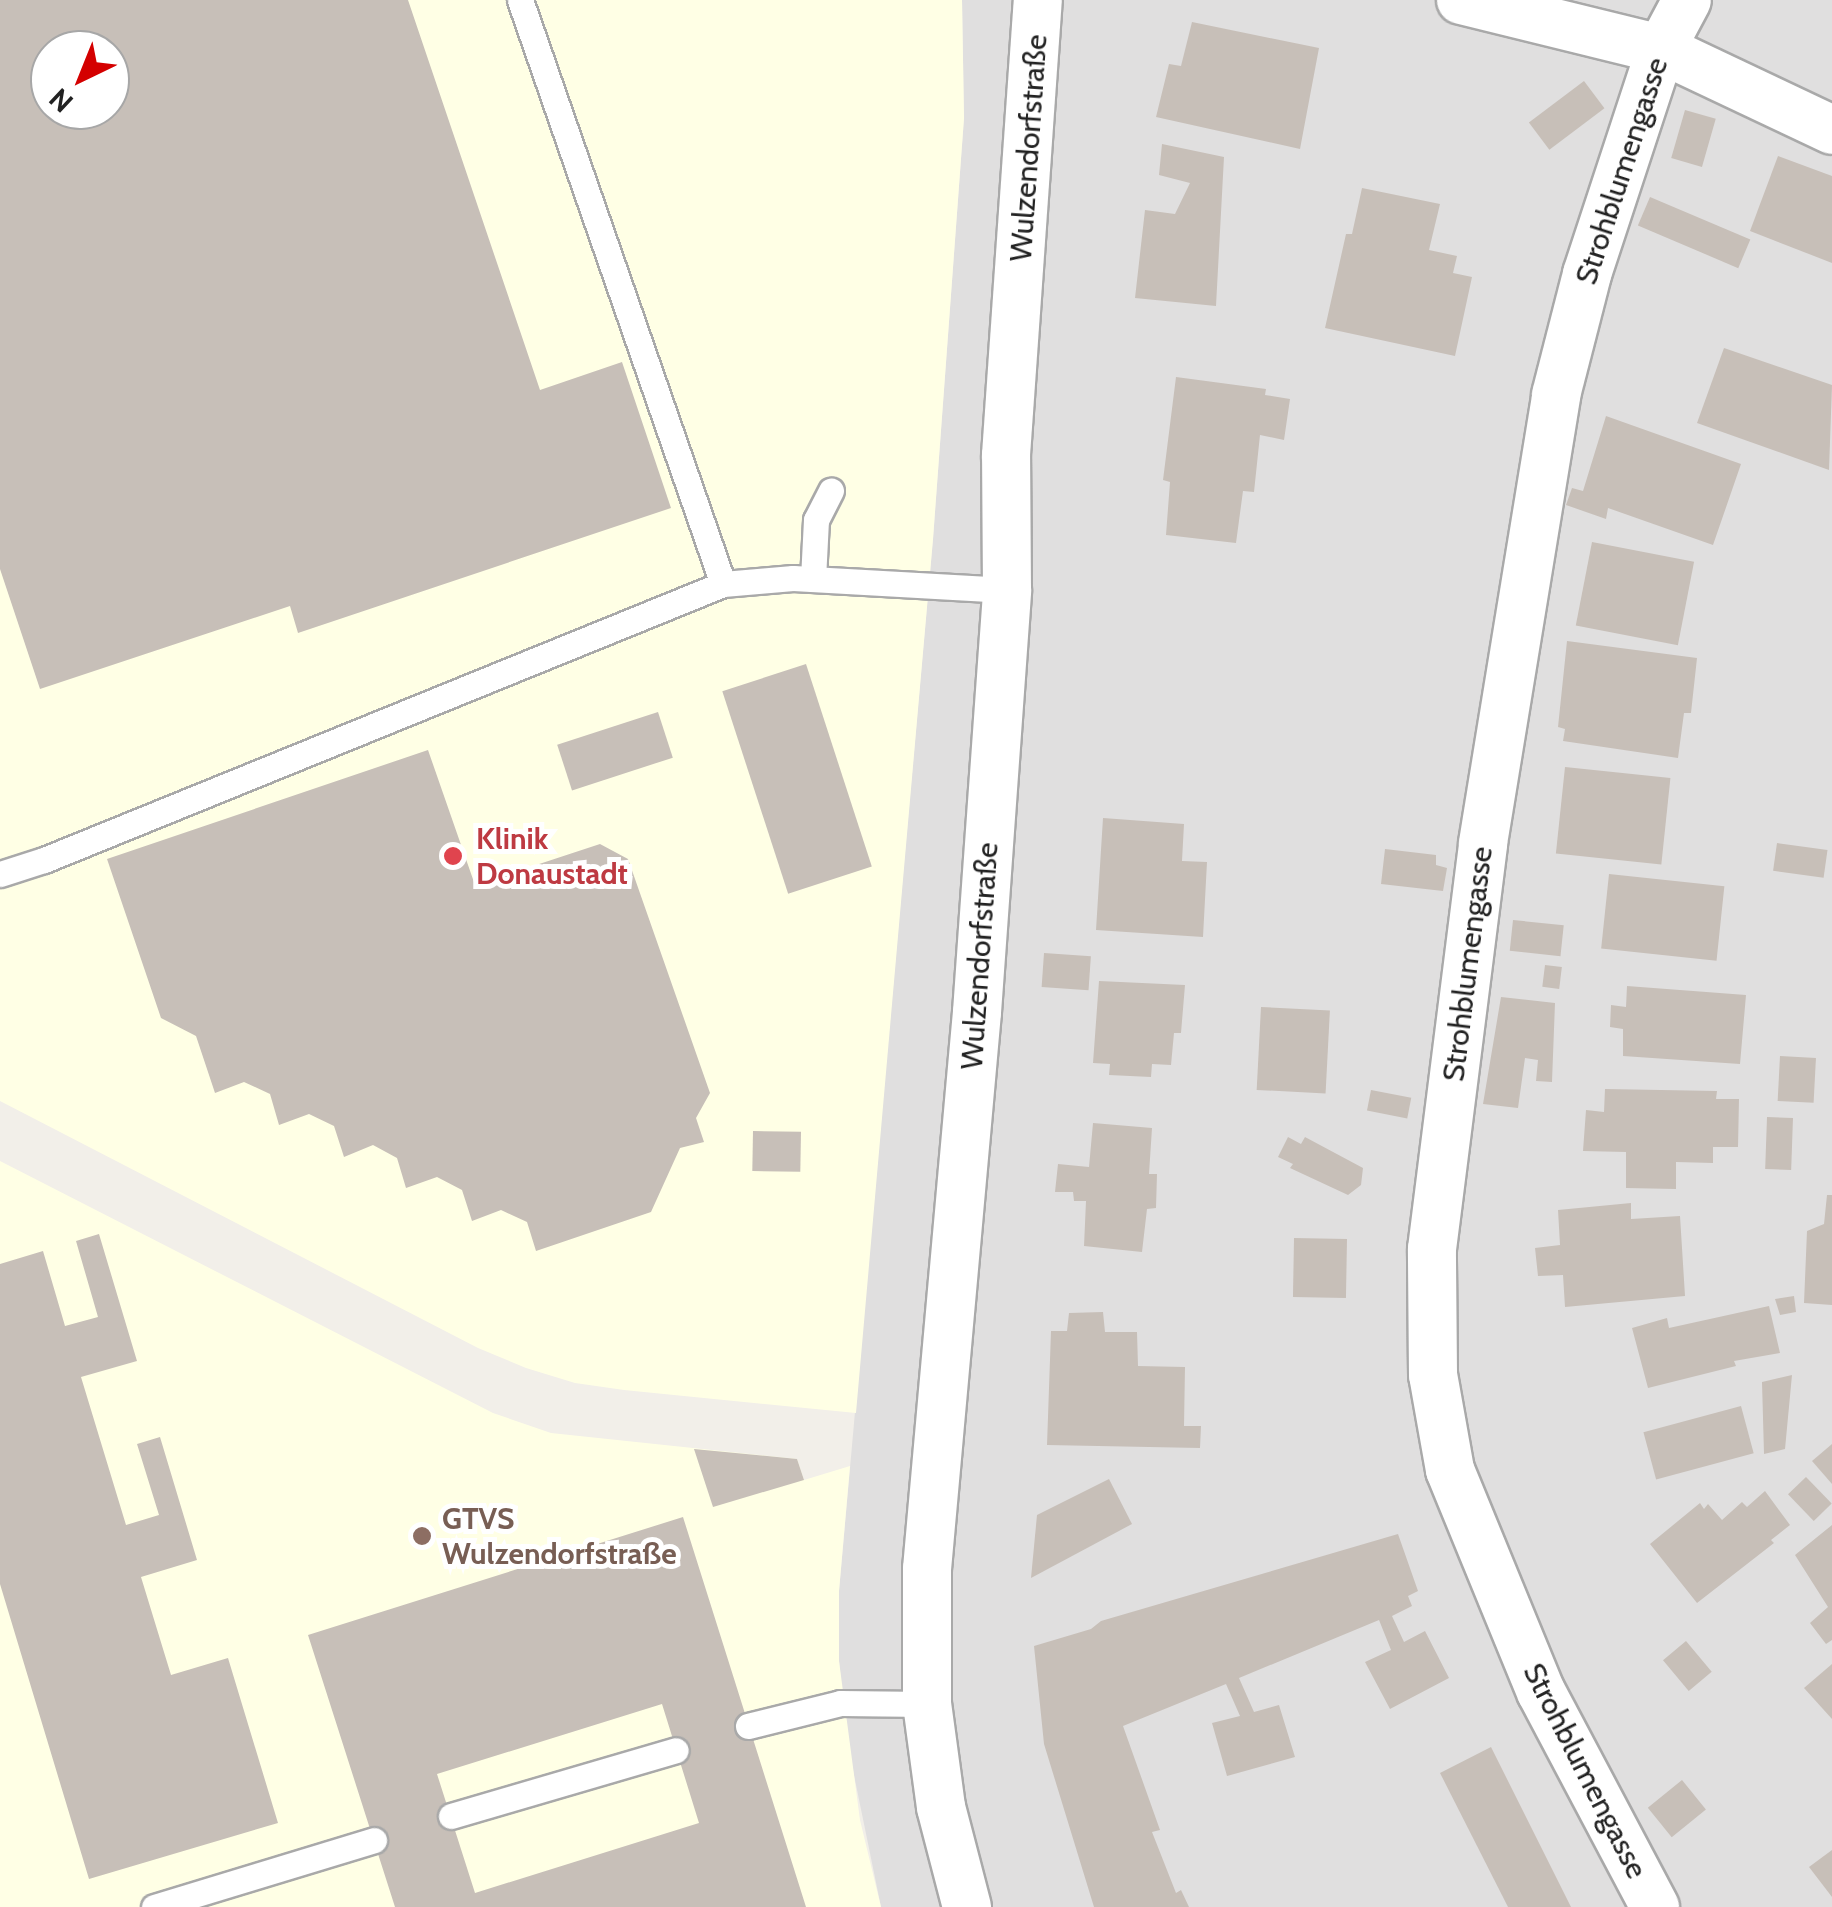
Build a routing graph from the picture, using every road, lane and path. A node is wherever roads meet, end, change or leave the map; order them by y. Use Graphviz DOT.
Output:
graph roads {
  1 [pos="520,0"];
  2 [pos="1038,0"];
  3 [pos="1462,0"];
  4 [pos="1687,0"];
  5 [pos="1662,49"];
  6 [pos="1832,130"];
  7 [pos="832,491"];
  8 [pos="814,579"];
  9 [pos="723,584"];
  10 [pos="1007,590"];
  11 [pos="0,874"];
  12 [pos="927,1704"];
  13 [pos="748,1726"];
  14 [pos="676,1750"];
  15 [pos="451,1816"];
  16 [pos="374,1840"];
  17 [pos="154,1907"];
  18 [pos="966,1907"];
  19 [pos="1654,1907"];
  1 -- 9 [label="lane"];
  2 -- 10 [label="street, Wulzendorfstraße"];
  3 -- 5 [label="street"];
  4 -- 5 [label="street, Strohblumengasse"];
  5 -- 6 [label="street"];
  5 -- 19 [label="street, Strohblumengasse"];
  7 -- 8 [label="lane"];
  8 -- 9 [label="lane"];
  8 -- 10 [label="lane"];
  9 -- 11 [label="lane"];
  10 -- 12 [label="street, Wulzendorfstraße"];
  12 -- 13 [label="lane"];
  12 -- 18 [label="street, Wulzendorfstraße"];
  14 -- 15 [label="lane"];
  16 -- 17 [label="lane"];
}
